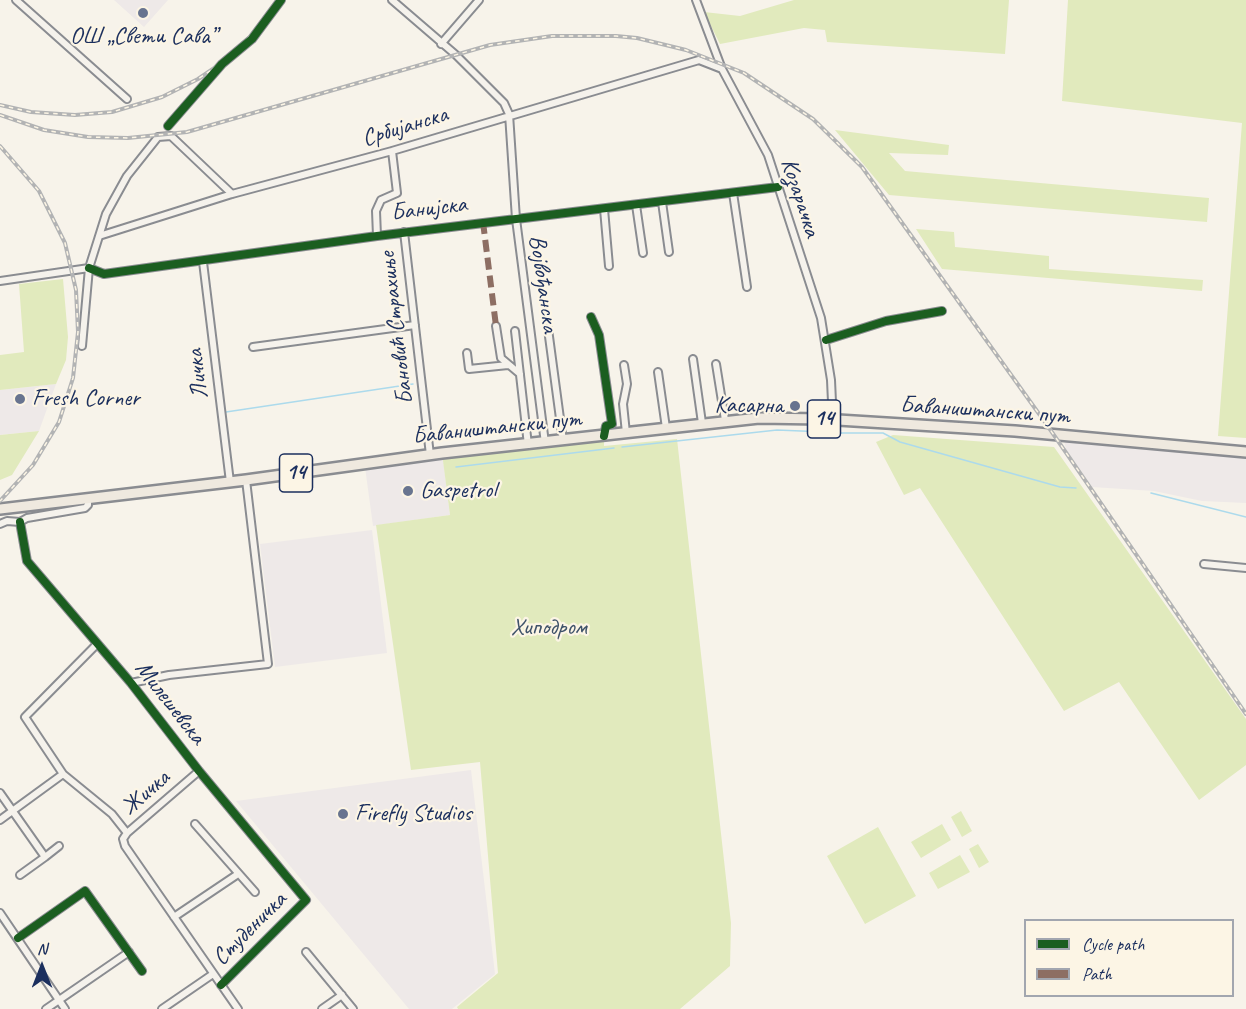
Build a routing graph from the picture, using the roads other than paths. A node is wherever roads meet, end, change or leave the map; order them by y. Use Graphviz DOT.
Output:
graph roads {
  1 [pos="16,0"];
  2 [pos="281,0"];
  3 [pos="392,0"];
  4 [pos="479,0"];
  5 [pos="696,0"];
  6 [pos="441,44"];
  7 [pos="722,69"];
  8 [pos="127,99"];
  9 [pos="509,114"];
  10 [pos="168,126"];
  11 [pos="392,151"];
  12 [pos="777,187"];
  13 [pos="733,193"];
  14 [pos="232,194"];
  15 [pos="662,202"];
  16 [pos="636,205"];
  17 [pos="604,209"];
  18 [pos="516,219"];
  19 [pos="404,232"];
  20 [pos="99,236"];
  21 [pos="376,236"];
  22 [pos="669,252"];
  23 [pos="643,253"];
  24 [pos="202,262"];
  25 [pos="609,266"];
  26 [pos="88,268"];
  27 [pos="0,281"];
  28 [pos="747,286"];
  29 [pos="942,311"];
  30 [pos="591,317"];
  31 [pos="415,325"];
  32 [pos="496,326"];
  33 [pos="548,329"];
  34 [pos="514,331"];
  35 [pos="826,340"];
  36 [pos="82,346"];
  37 [pos="254,347"];
  38 [pos="467,353"];
  39 [pos="693,359"];
  40 [pos="624,364"];
  41 [pos="716,364"];
  42 [pos="508,365"];
  43 [pos="658,372"];
  44 [pos="520,375"];
  45 [pos="828,419"];
  46 [pos="724,420"];
  47 [pos="702,423"];
  48 [pos="666,428"];
  49 [pos="626,433"];
  50 [pos="604,436"];
  51 [pos="563,441"];
  52 [pos="545,443"];
  53 [pos="528,445"];
  54 [pos="1246,452"];
  55 [pos="430,455"];
  56 [pos="246,480"];
  57 [pos="230,482"];
  58 [pos="87,498"];
  59 [pos="2,508"];
  60 [pos="20,522"];
  61 [pos="0,524"];
  62 [pos="1204,564"];
  63 [pos="1246,568"];
  64 [pos="97,644"];
  65 [pos="131,683"];
  66 [pos="199,771"];
  67 [pos="63,774"];
  68 [pos="0,793"];
  69 [pos="13,812"];
  70 [pos="0,820"];
  71 [pos="195,824"];
  72 [pos="127,833"];
  73 [pos="59,846"];
  74 [pos="45,856"];
  75 [pos="238,874"];
  76 [pos="20,875"];
  77 [pos="255,892"];
  78 [pos="306,900"];
  79 [pos="0,913"];
  80 [pos="174,917"];
  81 [pos="18,938"];
  82 [pos="129,952"];
  83 [pos="306,952"];
  84 [pos="142,971"];
  85 [pos="213,974"];
  86 [pos="221,985"];
  87 [pos="342,995"];
  88 [pos="59,1000"];
  89 [pos="166,1008"];
  90 [pos="46,1009"];
  91 [pos="65,1009"];
  92 [pos="238,1009"];
  93 [pos="322,1009"];
  94 [pos="353,1009"];
  1 -- 8 [label="street"];
  2 -- 10 [label="street"];
  3 -- 6 [label="street"];
  4 -- 6 [label="street"];
  5 -- 7 [label="street, Козарачка"];
  6 -- 9 [label="street"];
  7 -- 9 [label="street, Србијанска"];
  7 -- 12 [label="street, Козарачка"];
  9 -- 11 [label="street, Србијанска"];
  9 -- 18 [label="street, Војвођанска"];
  11 -- 14 [label="street, Србијанска"];
  11 -- 21 [label="street"];
  12 -- 13 [label="street, Банијска"];
  12 -- 35 [label="street, Козарачка"];
  13 -- 15 [label="street, Банијска"];
  13 -- 28 [label="street"];
  14 -- 20 [label="street, Србијанска"];
  14 -- 20 [label="street"];
  15 -- 16 [label="street, Банијска"];
  15 -- 22 [label="street"];
  16 -- 17 [label="street, Банијска"];
  16 -- 23 [label="street"];
  17 -- 18 [label="street, Банијска"];
  17 -- 25 [label="street"];
  18 -- 19 [label="street, Банијска"];
  18 -- 52 [label="street, Војвођанска"];
  19 -- 21 [label="street, Банијска"];
  19 -- 31 [label="street, Бановић Страхиње"];
  20 -- 26 [label="street"];
  21 -- 24 [label="street, Банијска"];
  24 -- 26 [label="street, Банијска"];
  24 -- 57 [label="street, Личка"];
  26 -- 27 [label="street, Банијска"];
  26 -- 36 [label="street"];
  29 -- 35 [label="street"];
  30 -- 50 [label="street"];
  31 -- 37 [label="street"];
  31 -- 55 [label="street, Бановић Страхиње"];
  32 -- 42 [label="street"];
  33 -- 51 [label="street"];
  34 -- 44 [label="street"];
  35 -- 45 [label="street, Козарачка"];
  38 -- 42 [label="street"];
  39 -- 47 [label="street"];
  40 -- 49 [label="street"];
  41 -- 46 [label="street"];
  42 -- 44 [label="street"];
  43 -- 48 [label="street"];
  44 -- 53 [label="street"];
  45 -- 46 [label="main road, Баваништански пут / 14"];
  45 -- 54 [label="main road, Баваништански пут / 14"];
  46 -- 47 [label="main road, Баваништански пут / 14"];
  47 -- 48 [label="main road, Баваништански пут / 14"];
  48 -- 49 [label="main road, Баваништански пут / 14"];
  49 -- 50 [label="main road, Баваништански пут / 14"];
  50 -- 51 [label="main road, Баваништански пут / 14"];
  51 -- 52 [label="main road, Баваништански пут / 14"];
  52 -- 53 [label="main road, Баваништански пут / 14"];
  53 -- 55 [label="main road, Баваништански пут / 14"];
  55 -- 56 [label="main road, Баваништански пут / 14"];
  56 -- 57 [label="main road, Баваништански пут / 14"];
  56 -- 65 [label="street"];
  57 -- 58 [label="main road, Баваништански пут / 14"];
  58 -- 59 [label="main road, Баваништански пут / 14"];
  58 -- 60 [label="street"];
  60 -- 61 [label="street"];
  60 -- 64 [label="street, Милешевска"];
  62 -- 63 [label="street"];
  64 -- 65 [label="street, Милешевска"];
  64 -- 67 [label="street"];
  65 -- 66 [label="street, Милешевска"];
  66 -- 72 [label="street, Жичка"];
  66 -- 78 [label="street, Милешевска"];
  67 -- 69 [label="street"];
  67 -- 72 [label="street"];
  68 -- 69 [label="street"];
  69 -- 70 [label="street"];
  69 -- 74 [label="street"];
  71 -- 75 [label="street"];
  72 -- 80 [label="street, Жичка"];
  73 -- 74 [label="street"];
  74 -- 76 [label="street"];
  75 -- 77 [label="street"];
  75 -- 80 [label="street"];
  78 -- 86 [label="street, Студеничка"];
  79 -- 81 [label="street"];
  80 -- 85 [label="street"];
  81 -- 82 [label="street"];
  81 -- 88 [label="street"];
  82 -- 84 [label="street"];
  82 -- 88 [label="street"];
  83 -- 87 [label="street"];
  85 -- 86 [label="street"];
  85 -- 89 [label="street"];
  86 -- 92 [label="street"];
  87 -- 93 [label="street"];
  87 -- 94 [label="street"];
  88 -- 90 [label="street"];
  88 -- 91 [label="street"];
}
